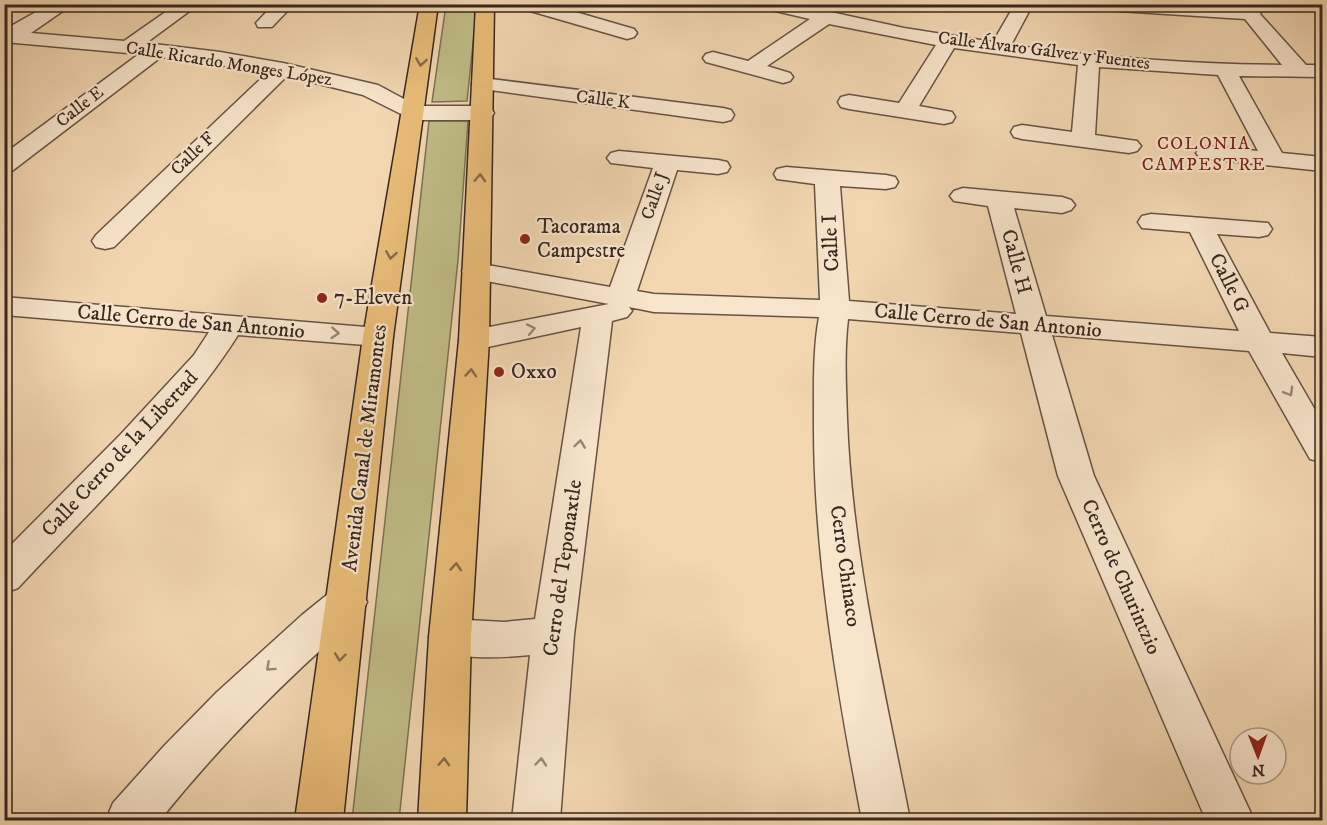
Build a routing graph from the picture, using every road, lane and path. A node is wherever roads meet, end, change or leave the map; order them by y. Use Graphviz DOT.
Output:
graph roads {
  1 [pos="64,4"];
  2 [pos="190,4"];
  3 [pos="285,4"];
  4 [pos="421,4"];
  5 [pos="485,4"];
  6 [pos="526,4"];
  7 [pos="768,4"];
  8 [pos="1024,4"];
  9 [pos="1087,4"];
  10 [pos="429,5"];
  11 [pos="1252,9"];
  12 [pos="825,18"];
  13 [pos="265,23"];
  14 [pos="948,41"];
  15 [pos="7,42"];
  16 [pos="128,47"];
  17 [pos="598,47"];
  18 [pos="999,48"];
  19 [pos="157,50"];
  20 [pos="713,58"];
  21 [pos="1088,59"];
  22 [pos="751,68"];
  23 [pos="283,69"];
  24 [pos="1225,70"];
  25 [pos="1312,71"];
  26 [pos="1262,72"];
  27 [pos="783,77"];
  28 [pos="1323,83"];
  29 [pos="483,99"];
  30 [pos="849,102"];
  31 [pos="905,112"];
  32 [pos="413,113"];
  33 [pos="724,114"];
  34 [pos="944,117"];
  35 [pos="1022,132"];
  36 [pos="1083,141"];
  37 [pos="1129,146"];
  38 [pos="1208,153"];
  39 [pos="619,158"];
  40 [pos="1274,159"];
  41 [pos="667,163"];
  42 [pos="1323,164"];
  43 [pos="4,165"];
  44 [pos="718,167"];
  45 [pos="786,174"];
  46 [pos="827,178"];
  47 [pos="886,182"];
  48 [pos="963,196"];
  49 [pos="999,200"];
  50 [pos="1062,205"];
  51 [pos="1152,222"];
  52 [pos="1199,225"];
  53 [pos="1259,229"];
  54 [pos="105,241"];
  55 [pos="476,271"];
  56 [pos="609,306"];
  57 [pos="835,309"];
  58 [pos="10,313"];
  59 [pos="228,325"];
  60 [pos="1033,325"];
  61 [pos="378,337"];
  62 [pos="474,340"];
  63 [pos="1259,341"];
  64 [pos="1323,347"];
  65 [pos="1323,450"];
  66 [pos="4,577"];
  67 [pos="347,602"];
  68 [pos="553,634"];
  69 [pos="450,637"];
  70 [pos="130,820"];
  71 [pos="319,820"];
  72 [pos="442,820"];
  73 [pos="536,820"];
  74 [pos="886,820"];
  75 [pos="1230,820"];
  1 -- 15 [label="street"];
  2 -- 16 [label="street"];
  3 -- 13 [label="street"];
  4 -- 10 [label="street"];
  5 -- 29 [label="main road"];
  6 -- 17 [label="street"];
  7 -- 12 [label="street, Calle Álvaro Gálvez y Fuentes"];
  8 -- 18 [label="street"];
  9 -- 11 [label="street"];
  10 -- 32 [label="main road, Avenida Canal de Miramontes, one-way"];
  11 -- 25 [label="street"];
  12 -- 14 [label="street, Calle Álvaro Gálvez y Fuentes"];
  12 -- 22 [label="street"];
  14 -- 18 [label="street, Calle Álvaro Gálvez y Fuentes"];
  14 -- 31 [label="street"];
  15 -- 16 [label="street, Calle Ricardo Monges López"];
  16 -- 19 [label="street, Calle Ricardo Monges López"];
  18 -- 21 [label="street, Calle Álvaro Gálvez y Fuentes"];
  19 -- 23 [label="street, Calle Ricardo Monges López"];
  19 -- 43 [label="street, Calle E"];
  20 -- 22 [label="street"];
  21 -- 24 [label="street, Calle Álvaro Gálvez y Fuentes"];
  21 -- 36 [label="street"];
  22 -- 27 [label="street"];
  23 -- 32 [label="street, Calle Ricardo Monges López"];
  23 -- 54 [label="street, Calle F"];
  24 -- 26 [label="street, Calle Álvaro Gálvez y Fuentes"];
  24 -- 40 [label="street"];
  25 -- 26 [label="street, Calle Álvaro Gálvez y Fuentes"];
  26 -- 28 [label="street"];
  29 -- 32 [label="street, Calle Ricardo Monges López"];
  29 -- 33 [label="street, Calle K"];
  55 -- 29 [label="main road, one-way"];
  30 -- 31 [label="street"];
  31 -- 34 [label="street"];
  32 -- 61 [label="main road, Avenida Canal de Miramontes, one-way"];
  35 -- 36 [label="street"];
  36 -- 37 [label="street"];
  38 -- 40 [label="street"];
  39 -- 41 [label="street, Calle J"];
  40 -- 42 [label="street"];
  41 -- 44 [label="street, Calle J"];
  41 -- 56 [label="street, Calle J"];
  45 -- 46 [label="street"];
  46 -- 47 [label="street"];
  46 -- 57 [label="street, Calle I"];
  48 -- 49 [label="street, Calle H"];
  49 -- 50 [label="street, Calle H"];
  49 -- 60 [label="street, Calle H"];
  51 -- 52 [label="street, Calle G"];
  52 -- 53 [label="street, Calle G"];
  52 -- 63 [label="street, Calle G"];
  55 -- 56 [label="street, Calle Cerro de San Antonio"];
  55 -- 62 [label="main road"];
  56 -- 57 [label="street, Calle Cerro de San Antonio"];
  62 -- 56 [label="street, Calle Cerro de San Antonio, one-way"];
  68 -- 56 [label="street, Cerro del Teponaxtle, one-way"];
  57 -- 60 [label="street, Calle Cerro de San Antonio"];
  57 -- 74 [label="street, Cerro Chinaco"];
  58 -- 59 [label="street, Calle Cerro de San Antonio"];
  59 -- 61 [label="street, Calle Cerro de San Antonio, one-way"];
  59 -- 66 [label="street, Calle Cerro de la Libertad"];
  60 -- 63 [label="street, Calle Cerro de San Antonio"];
  60 -- 75 [label="street, Cerro de Churintzio"];
  61 -- 67 [label="main road, Avenida Canal de Miramontes"];
  69 -- 62 [label="main road, one-way"];
  63 -- 64 [label="street, Calle Cerro de San Antonio"];
  63 -- 65 [label="street, Calle G, one-way"];
  67 -- 70 [label="street, one-way"];
  67 -- 71 [label="main road, Avenida Canal de Miramontes, one-way"];
  68 -- 69 [label="street"];
  73 -- 68 [label="street, Cerro del Teponaxtle, one-way"];
  72 -- 69 [label="main road, one-way"];
}
